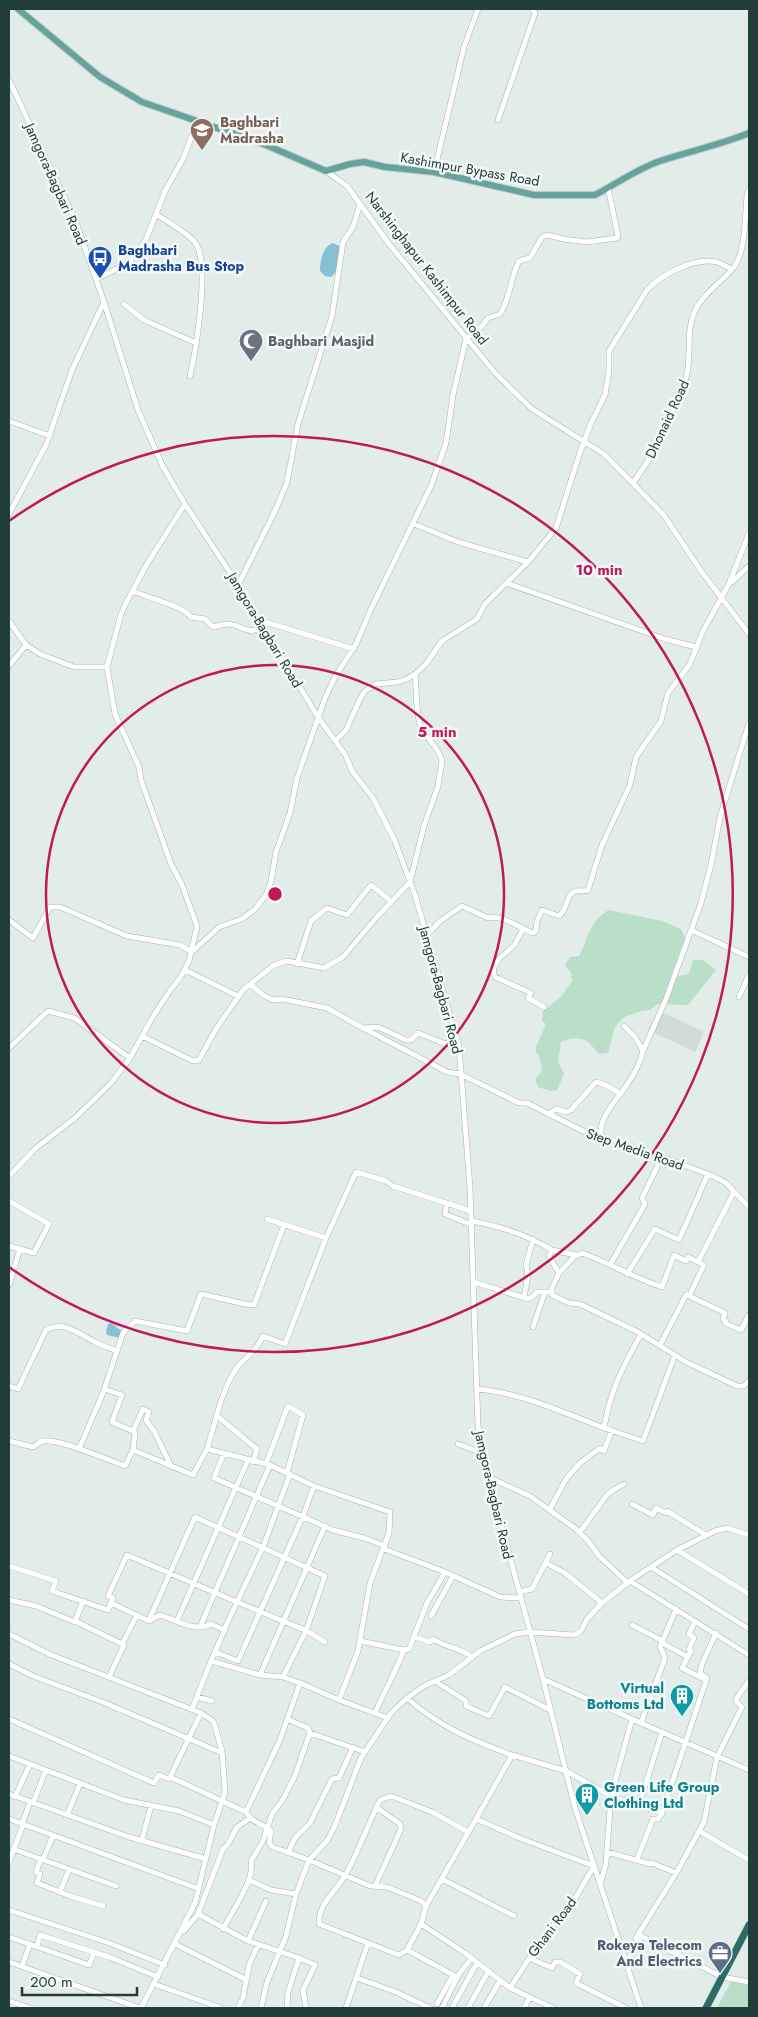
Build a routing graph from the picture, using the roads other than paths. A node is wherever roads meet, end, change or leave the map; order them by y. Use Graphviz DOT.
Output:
graph roads {
  1 [pos="18,9"];
  2 [pos="478,9"];
  3 [pos="532,9"];
  4 [pos="9,80"];
  5 [pos="498,120"];
  6 [pos="197,122"];
  7 [pos="749,134"];
  8 [pos="326,171"];
  9 [pos="434,172"];
  10 [pos="608,188"];
  11 [pos="749,188"];
  12 [pos="360,204"];
  13 [pos="156,214"];
  14 [pos="732,269"];
  15 [pos="96,279"];
  16 [pos="104,302"];
  17 [pos="124,304"];
  18 [pos="466,339"];
  19 [pos="196,343"];
  20 [pos="190,376"];
  21 [pos="9,421"];
  22 [pos="50,436"];
  23 [pos="584,441"];
  24 [pos="633,483"];
  25 [pos="185,504"];
  26 [pos="9,514"];
  27 [pos="414,524"];
  28 [pos="749,533"];
  29 [pos="528,562"];
  30 [pos="749,566"];
  31 [pos="506,583"];
  32 [pos="730,584"];
  33 [pos="238,585"];
  34 [pos="132,591"];
  35 [pos="722,600"];
  36 [pos="9,621"];
  37 [pos="260,622"];
  38 [pos="749,634"];
  39 [pos="26,645"];
  40 [pos="696,647"];
  41 [pos="354,649"];
  42 [pos="9,666"];
  43 [pos="107,667"];
  44 [pos="415,674"];
  45 [pos="318,717"];
  46 [pos="749,723"];
  47 [pos="335,742"];
  48 [pos="410,882"];
  49 [pos="392,901"];
  50 [pos="9,920"];
  51 [pos="523,929"];
  52 [pos="692,930"];
  53 [pos="427,935"];
  54 [pos="192,952"];
  55 [pos="749,957"];
  56 [pos="297,964"];
  57 [pos="185,970"];
  58 [pos="749,975"];
  59 [pos="251,985"];
  60 [pos="238,996"];
  61 [pos="739,997"];
  62 [pos="544,1007"];
  63 [pos="624,1026"];
  64 [pos="363,1028"];
  65 [pos="142,1036"];
  66 [pos="458,1046"];
  67 [pos="9,1048"];
  68 [pos="643,1051"];
  69 [pos="130,1058"];
  70 [pos="460,1074"];
  71 [pos="620,1094"];
  72 [pos="548,1114"];
  73 [pos="602,1137"];
  74 [pos="662,1157"];
  75 [pos="708,1174"];
  76 [pos="9,1176"];
  77 [pos="734,1192"];
  78 [pos="9,1201"];
  79 [pos="447,1203"];
  80 [pos="749,1207"];
  81 [pos="471,1211"];
  82 [pos="267,1219"];
  83 [pos="472,1223"];
  84 [pos="284,1225"];
  85 [pos="326,1238"];
  86 [pos="533,1239"];
  87 [pos="9,1246"];
  88 [pos="20,1249"];
  89 [pos="552,1250"];
  90 [pos="576,1255"];
  91 [pos="698,1262"];
  92 [pos="610,1265"];
  93 [pos="559,1273"];
  94 [pos="627,1274"];
  95 [pos="10,1281"];
  96 [pos="474,1282"];
  97 [pos="548,1292"];
  98 [pos="686,1295"];
  99 [pos="524,1298"];
  100 [pos="749,1316"];
  101 [pos="533,1327"];
  102 [pos="641,1334"];
  103 [pos="660,1345"];
  104 [pos="117,1351"];
  105 [pos="675,1355"];
  106 [pos="749,1380"];
  107 [pos="9,1386"];
  108 [pos="104,1389"];
  109 [pos="477,1389"];
  110 [pos="216,1415"];
  111 [pos="604,1428"];
  112 [pos="612,1430"];
  113 [pos="133,1431"];
  114 [pos="9,1442"];
  115 [pos="458,1444"];
  116 [pos="79,1449"];
  117 [pos="207,1449"];
  118 [pos="133,1450"];
  119 [pos="482,1452"];
  120 [pos="224,1453"];
  121 [pos="251,1461"];
  122 [pos="268,1465"];
  123 [pos="171,1467"];
  124 [pos="289,1474"];
  125 [pos="488,1477"];
  126 [pos="624,1484"];
  127 [pos="314,1486"];
  128 [pos="236,1487"];
  129 [pos="258,1497"];
  130 [pos="632,1504"];
  131 [pos="280,1506"];
  132 [pos="550,1509"];
  133 [pos="303,1516"];
  134 [pos="324,1526"];
  135 [pos="218,1528"];
  136 [pos="580,1532"];
  137 [pos="706,1535"];
  138 [pos="749,1535"];
  139 [pos="240,1538"];
  140 [pos="263,1548"];
  141 [pos="384,1548"];
  142 [pos="677,1550"];
  143 [pos="550,1554"];
  144 [pos="285,1557"];
  145 [pos="546,1563"];
  146 [pos="9,1566"];
  147 [pos="307,1566"];
  148 [pos="651,1567"];
  149 [pos="445,1572"];
  150 [pos="170,1573"];
  151 [pos="454,1576"];
  152 [pos="629,1582"];
  153 [pos="194,1584"];
  154 [pos="519,1592"];
  155 [pos="216,1593"];
  156 [pos="749,1594"];
  157 [pos="520,1598"];
  158 [pos="9,1600"];
  159 [pos="83,1601"];
  160 [pos="238,1602"];
  161 [pos="111,1603"];
  162 [pos="602,1603"];
  163 [pos="676,1609"];
  164 [pos="260,1612"];
  165 [pos="137,1615"];
  166 [pos="431,1616"];
  167 [pos="149,1620"];
  168 [pos="75,1621"];
  169 [pos="177,1621"];
  170 [pos="284,1621"];
  171 [pos="695,1621"];
  172 [pos="632,1625"];
  173 [pos="200,1627"];
  174 [pos="749,1629"];
  175 [pos="225,1630"];
  176 [pos="306,1631"];
  177 [pos="530,1632"];
  178 [pos="9,1634"];
  179 [pos="716,1634"];
  180 [pos="414,1637"];
  181 [pos="360,1641"];
  182 [pos="325,1642"];
  183 [pos="662,1642"];
  184 [pos="122,1644"];
  185 [pos="404,1650"];
  186 [pos="215,1652"];
  187 [pos="749,1655"];
  188 [pos="472,1657"];
  189 [pos="688,1657"];
  190 [pos="211,1661"];
  191 [pos="9,1664"];
  192 [pos="234,1667"];
  193 [pos="260,1675"];
  194 [pos="109,1677"];
  195 [pos="283,1677"];
  196 [pos="544,1679"];
  197 [pos="707,1680"];
  198 [pos="435,1681"];
  199 [pos="749,1681"];
  200 [pos="300,1683"];
  201 [pos="196,1697"];
  202 [pos="407,1698"];
  203 [pos="339,1700"];
  204 [pos="212,1701"];
  205 [pos="192,1709"];
  206 [pos="550,1710"];
  207 [pos="201,1713"];
  208 [pos="374,1713"];
  209 [pos="388,1718"];
  210 [pos="9,1719"];
  211 [pos="287,1719"];
  212 [pos="632,1719"];
  213 [pos="641,1722"];
  214 [pos="662,1732"];
  215 [pos="310,1733"];
  216 [pos="189,1739"];
  217 [pos="684,1742"];
  218 [pos="353,1747"];
  219 [pos="365,1752"];
  220 [pos="222,1753"];
  221 [pos="512,1755"];
  222 [pos="9,1756"];
  223 [pos="717,1757"];
  224 [pos="30,1764"];
  225 [pos="46,1770"];
  226 [pos="749,1770"];
  227 [pos="566,1771"];
  228 [pos="170,1776"];
  229 [pos="80,1784"];
  230 [pos="9,1794"];
  231 [pos="611,1796"];
  232 [pos="15,1797"];
  233 [pos="221,1801"];
  234 [pos="32,1803"];
  235 [pos="151,1806"];
  236 [pos="639,1806"];
  237 [pos="376,1807"];
  238 [pos="246,1812"];
  239 [pos="662,1813"];
  240 [pos="67,1815"];
  241 [pos="249,1819"];
  242 [pos="476,1819"];
  243 [pos="9,1820"];
  244 [pos="22,1825"];
  245 [pos="214,1825"];
  246 [pos="267,1827"];
  247 [pos="699,1831"];
  248 [pos="468,1832"];
  249 [pos="53,1836"];
  250 [pos="142,1840"];
  251 [pos="13,1849"];
  252 [pos="288,1852"];
  253 [pos="607,1852"];
  254 [pos="42,1859"];
  255 [pos="206,1859"];
  256 [pos="637,1859"];
  257 [pos="310,1860"];
  258 [pos="749,1860"];
  259 [pos="9,1862"];
  260 [pos="594,1866"];
  261 [pos="69,1869"];
  262 [pos="676,1874"];
  263 [pos="346,1875"];
  264 [pos="442,1879"];
  265 [pos="249,1880"];
  266 [pos="116,1886"];
  267 [pos="374,1886"];
  268 [pos="600,1886"];
  269 [pos="199,1889"];
  270 [pos="60,1892"];
  271 [pos="296,1894"];
  272 [pos="266,1901"];
  273 [pos="104,1906"];
  274 [pos="426,1906"];
  275 [pos="9,1910"];
  276 [pos="198,1914"];
  277 [pos="514,1916"];
  278 [pos="421,1924"];
  279 [pos="749,1926"];
  280 [pos="223,1928"];
  281 [pos="639,1935"];
  282 [pos="9,1937"];
  283 [pos="178,1938"];
  284 [pos="248,1941"];
  285 [pos="368,1942"];
  286 [pos="30,1944"];
  287 [pos="175,1944"];
  288 [pos="258,1945"];
  289 [pos="37,1946"];
  290 [pos="407,1950"];
  291 [pos="279,1952"];
  292 [pos="94,1953"];
  293 [pos="299,1958"];
  294 [pos="529,1958"];
  295 [pos="471,1959"];
  296 [pos="626,1962"];
  297 [pos="477,1963"];
  298 [pos="9,1964"];
  299 [pos="164,1965"];
  300 [pos="22,1966"];
  301 [pos="488,1972"];
  302 [pos="455,1976"];
  303 [pos="158,1977"];
  304 [pos="722,1977"];
  305 [pos="357,1978"];
  306 [pos="245,1979"];
  307 [pos="500,1981"];
  308 [pos="749,1982"];
  309 [pos="154,1984"];
  310 [pos="510,1988"];
  311 [pos="530,1997"];
  312 [pos="9,2001"];
  313 [pos="437,2004"];
  314 [pos="421,2006"];
  315 [pos="30,2008"];
  316 [pos="140,2008"];
  317 [pos="221,2008"];
  318 [pos="238,2008"];
  319 [pos="262,2008"];
  320 [pos="287,2008"];
  321 [pos="306,2008"];
  322 [pos="346,2008"];
  323 [pos="430,2008"];
  324 [pos="442,2008"];
  325 [pos="452,2008"];
  326 [pos="468,2008"];
  327 [pos="484,2008"];
  328 [pos="524,2008"];
  329 [pos="553,2008"];
  330 [pos="626,2008"];
  331 [pos="641,2008"];
  332 [pos="706,2008"];
  1 -- 6 [label="main road, Narshinghapur Kashimpur Road"];
  2 -- 9 [label="street"];
  3 -- 5 [label="street"];
  4 -- 15 [label="street, Jamgora-Bagbari Road"];
  6 -- 8 [label="main road, Narshinghapur Kashimpur Road"];
  6 -- 13 [label="street"];
  7 -- 10 [label="main road, Kashimpur Bypass Road"];
  8 -- 9 [label="main road, Kashimpur Bypass Road"];
  8 -- 12 [label="street, Narshinghapur Kashimpur Road"];
  9 -- 10 [label="main road, Kashimpur Bypass Road"];
  10 -- 18 [label="street"];
  11 -- 14 [label="street, Dhonaid Road"];
  12 -- 18 [label="street, Narshinghapur Kashimpur Road"];
  12 -- 33 [label="street"];
  13 -- 15 [label="street"];
  13 -- 19 [label="street"];
  14 -- 23 [label="street"];
  14 -- 24 [label="street, Dhonaid Road"];
  15 -- 16 [label="street, Jamgora-Bagbari Road"];
  16 -- 22 [label="street"];
  16 -- 25 [label="street, Jamgora-Bagbari Road"];
  17 -- 19 [label="street"];
  18 -- 23 [label="street, Narshinghapur Kashimpur Road"];
  18 -- 27 [label="street"];
  19 -- 20 [label="street"];
  21 -- 22 [label="street"];
  22 -- 26 [label="street"];
  23 -- 24 [label="street, Narshinghapur Kashimpur Road"];
  23 -- 29 [label="street"];
  24 -- 35 [label="street, Narshinghapur Kashimpur Road"];
  25 -- 33 [label="street, Jamgora-Bagbari Road"];
  25 -- 34 [label="street"];
  27 -- 29 [label="street"];
  27 -- 41 [label="street"];
  28 -- 32 [label="street"];
  29 -- 31 [label="street"];
  30 -- 32 [label="street"];
  31 -- 40 [label="street"];
  31 -- 44 [label="street"];
  32 -- 35 [label="street"];
  33 -- 37 [label="street, Jamgora-Bagbari Road"];
  34 -- 37 [label="street"];
  34 -- 43 [label="street"];
  35 -- 38 [label="street, Narshinghapur Kashimpur Road"];
  35 -- 40 [label="street"];
  36 -- 39 [label="street"];
  37 -- 41 [label="street"];
  37 -- 45 [label="street, Jamgora-Bagbari Road"];
  39 -- 42 [label="street"];
  39 -- 43 [label="street"];
  40 -- 51 [label="street"];
  41 -- 45 [label="street"];
  43 -- 54 [label="street"];
  44 -- 47 [label="street"];
  44 -- 48 [label="street"];
  45 -- 47 [label="street, Jamgora-Bagbari Road"];
  45 -- 54 [label="street"];
  46 -- 52 [label="street"];
  47 -- 48 [label="street, Jamgora-Bagbari Road"];
  48 -- 49 [label="street"];
  48 -- 53 [label="street, Jamgora-Bagbari Road"];
  49 -- 56 [label="street"];
  49 -- 56 [label="street"];
  50 -- 54 [label="street"];
  51 -- 53 [label="street"];
  51 -- 62 [label="street"];
  52 -- 55 [label="street"];
  52 -- 68 [label="street"];
  53 -- 66 [label="street, Jamgora-Bagbari Road"];
  54 -- 57 [label="street"];
  56 -- 59 [label="street"];
  57 -- 60 [label="street"];
  57 -- 65 [label="street"];
  58 -- 61 [label="street"];
  59 -- 60 [label="street"];
  59 -- 64 [label="street, Step Media Road"];
  60 -- 65 [label="street"];
  63 -- 68 [label="street"];
  64 -- 66 [label="street"];
  64 -- 70 [label="street, Step Media Road"];
  65 -- 69 [label="street"];
  66 -- 70 [label="street, Jamgora-Bagbari Road"];
  67 -- 69 [label="street"];
  68 -- 71 [label="street"];
  69 -- 76 [label="street"];
  70 -- 72 [label="street, Step Media Road"];
  70 -- 81 [label="street, Jamgora-Bagbari Road"];
  71 -- 72 [label="street"];
  71 -- 73 [label="street"];
  72 -- 73 [label="street, Step Media Road"];
  73 -- 74 [label="street, Step Media Road"];
  74 -- 75 [label="street, Step Media Road"];
  74 -- 92 [label="street"];
  75 -- 77 [label="street, Step Media Road"];
  75 -- 94 [label="street"];
  77 -- 80 [label="street, Step Media Road"];
  77 -- 91 [label="street"];
  78 -- 88 [label="street"];
  79 -- 81 [label="street"];
  79 -- 83 [label="street"];
  79 -- 85 [label="street"];
  81 -- 83 [label="street, Jamgora-Bagbari Road"];
  82 -- 84 [label="street"];
  83 -- 86 [label="street"];
  83 -- 96 [label="street, Jamgora-Bagbari Road"];
  84 -- 85 [label="street"];
  84 -- 104 [label="street"];
  85 -- 110 [label="street"];
  86 -- 89 [label="street"];
  86 -- 99 [label="street"];
  87 -- 88 [label="street"];
  88 -- 95 [label="street"];
  89 -- 90 [label="street"];
  89 -- 93 [label="street"];
  90 -- 92 [label="street"];
  90 -- 93 [label="street"];
  91 -- 94 [label="street"];
  91 -- 98 [label="street"];
  92 -- 94 [label="street"];
  93 -- 97 [label="street"];
  96 -- 99 [label="street"];
  96 -- 109 [label="street, Jamgora-Bagbari Road"];
  97 -- 99 [label="street"];
  97 -- 101 [label="street"];
  97 -- 102 [label="street"];
  98 -- 100 [label="street"];
  98 -- 103 [label="street"];
  102 -- 103 [label="street"];
  102 -- 111 [label="street"];
  103 -- 105 [label="street"];
  104 -- 107 [label="street"];
  104 -- 108 [label="street"];
  105 -- 106 [label="street"];
  105 -- 112 [label="street"];
  108 -- 113 [label="street"];
  108 -- 116 [label="street"];
  109 -- 111 [label="street"];
  109 -- 119 [label="street, Jamgora-Bagbari Road"];
  110 -- 117 [label="street"];
  110 -- 121 [label="street"];
  111 -- 112 [label="street"];
  112 -- 132 [label="street"];
  113 -- 118 [label="street"];
  113 -- 123 [label="street"];
  114 -- 116 [label="street"];
  115 -- 119 [label="street"];
  116 -- 118 [label="street"];
  117 -- 120 [label="street"];
  117 -- 123 [label="street"];
  118 -- 123 [label="street"];
  119 -- 125 [label="street, Jamgora-Bagbari Road"];
  120 -- 121 [label="street"];
  120 -- 128 [label="street"];
  121 -- 122 [label="street"];
  121 -- 128 [label="street"];
  122 -- 124 [label="street"];
  122 -- 124 [label="street"];
  122 -- 129 [label="street"];
  124 -- 127 [label="street"];
  124 -- 131 [label="street"];
  125 -- 132 [label="street"];
  125 -- 154 [label="street, Jamgora-Bagbari Road"];
  126 -- 136 [label="street"];
  127 -- 133 [label="street"];
  127 -- 141 [label="street"];
  128 -- 129 [label="street"];
  128 -- 135 [label="street"];
  129 -- 131 [label="street"];
  129 -- 139 [label="street"];
  130 -- 137 [label="street"];
  131 -- 133 [label="street"];
  131 -- 140 [label="street"];
  132 -- 136 [label="street"];
  133 -- 134 [label="street"];
  133 -- 144 [label="street"];
  134 -- 141 [label="street"];
  134 -- 147 [label="street"];
  135 -- 139 [label="street"];
  135 -- 150 [label="street"];
  135 -- 153 [label="street"];
  136 -- 152 [label="street"];
  137 -- 138 [label="street"];
  137 -- 142 [label="street"];
  139 -- 140 [label="street"];
  139 -- 155 [label="street"];
  140 -- 144 [label="street"];
  140 -- 160 [label="street"];
  141 -- 149 [label="street"];
  141 -- 181 [label="street"];
  142 -- 148 [label="street"];
  142 -- 156 [label="street"];
  143 -- 145 [label="street"];
  144 -- 147 [label="street"];
  144 -- 164 [label="street"];
  145 -- 154 [label="street"];
  145 -- 162 [label="street"];
  146 -- 159 [label="street"];
  147 -- 170 [label="street"];
  147 -- 176 [label="street"];
  148 -- 152 [label="street"];
  148 -- 174 [label="street"];
  149 -- 151 [label="street"];
  149 -- 180 [label="street"];
  150 -- 153 [label="street"];
  150 -- 161 [label="street"];
  150 -- 167 [label="street"];
  151 -- 157 [label="street"];
  151 -- 166 [label="street"];
  152 -- 162 [label="street"];
  152 -- 163 [label="street"];
  153 -- 155 [label="street"];
  153 -- 169 [label="street"];
  154 -- 157 [label="street, Jamgora-Bagbari Road"];
  155 -- 160 [label="street"];
  155 -- 173 [label="street"];
  157 -- 177 [label="street, Jamgora-Bagbari Road"];
  158 -- 168 [label="street"];
  159 -- 161 [label="street"];
  159 -- 168 [label="street"];
  160 -- 164 [label="street"];
  160 -- 175 [label="street"];
  161 -- 165 [label="street"];
  162 -- 177 [label="street"];
  163 -- 171 [label="street"];
  163 -- 183 [label="street"];
  164 -- 170 [label="street"];
  164 -- 186 [label="street"];
  165 -- 167 [label="street"];
  165 -- 184 [label="street"];
  167 -- 169 [label="street"];
  168 -- 184 [label="street"];
  169 -- 173 [label="street"];
  170 -- 176 [label="street"];
  170 -- 193 [label="street"];
  171 -- 179 [label="street"];
  171 -- 189 [label="street"];
  172 -- 183 [label="street"];
  173 -- 175 [label="street"];
  175 -- 186 [label="street"];
  176 -- 182 [label="street"];
  176 -- 195 [label="street"];
  177 -- 188 [label="street"];
  177 -- 196 [label="street, Jamgora-Bagbari Road"];
  178 -- 194 [label="street"];
  179 -- 187 [label="street"];
  179 -- 197 [label="street"];
  180 -- 185 [label="street"];
  180 -- 188 [label="street"];
  181 -- 185 [label="street"];
  181 -- 203 [label="street"];
  183 -- 189 [label="street"];
  183 -- 213 [label="street"];
  184 -- 194 [label="street"];
  185 -- 208 [label="street"];
  186 -- 190 [label="street"];
  188 -- 198 [label="street"];
  189 -- 197 [label="street"];
  190 -- 192 [label="street"];
  190 -- 193 [label="street"];
  190 -- 201 [label="street"];
  191 -- 216 [label="street"];
  193 -- 195 [label="street"];
  194 -- 205 [label="street"];
  195 -- 200 [label="street"];
  196 -- 206 [label="street, Jamgora-Bagbari Road"];
  196 -- 212 [label="street"];
  197 -- 217 [label="street"];
  198 -- 202 [label="street"];
  198 -- 206 [label="street"];
  199 -- 223 [label="street"];
  200 -- 203 [label="street"];
  200 -- 211 [label="street"];
  201 -- 204 [label="street"];
  201 -- 205 [label="street"];
  202 -- 209 [label="street"];
  202 -- 221 [label="street"];
  203 -- 208 [label="street"];
  205 -- 207 [label="street"];
  206 -- 227 [label="street, Jamgora-Bagbari Road"];
  207 -- 216 [label="street"];
  207 -- 220 [label="street"];
  208 -- 209 [label="street"];
  209 -- 219 [label="street"];
  210 -- 228 [label="street"];
  211 -- 215 [label="street"];
  211 -- 238 [label="street"];
  212 -- 213 [label="street"];
  212 -- 231 [label="street"];
  213 -- 214 [label="street"];
  214 -- 217 [label="street"];
  214 -- 236 [label="street"];
  215 -- 218 [label="street"];
  215 -- 246 [label="street"];
  216 -- 220 [label="street"];
  216 -- 228 [label="street"];
  217 -- 223 [label="street"];
  217 -- 239 [label="street"];
  218 -- 219 [label="street"];
  218 -- 252 [label="street"];
  219 -- 257 [label="street"];
  220 -- 233 [label="street"];
  221 -- 227 [label="street"];
  221 -- 242 [label="street"];
  222 -- 224 [label="street"];
  223 -- 226 [label="street"];
  223 -- 247 [label="street"];
  224 -- 225 [label="street"];
  224 -- 232 [label="street"];
  225 -- 229 [label="street"];
  225 -- 234 [label="street"];
  227 -- 231 [label="street"];
  227 -- 260 [label="street, Jamgora-Bagbari Road"];
  228 -- 233 [label="street"];
  229 -- 235 [label="street"];
  229 -- 240 [label="street"];
  230 -- 232 [label="street"];
  231 -- 236 [label="street"];
  231 -- 253 [label="street"];
  232 -- 234 [label="street"];
  233 -- 238 [label="street"];
  233 -- 245 [label="street"];
  234 -- 240 [label="street"];
  234 -- 244 [label="street"];
  235 -- 245 [label="street"];
  235 -- 250 [label="street"];
  236 -- 239 [label="street"];
  237 -- 248 [label="street"];
  237 -- 263 [label="street"];
  237 -- 267 [label="street"];
  238 -- 241 [label="street"];
  239 -- 256 [label="street"];
  240 -- 250 [label="street"];
  241 -- 246 [label="street"];
  241 -- 276 [label="street"];
  242 -- 248 [label="street"];
  242 -- 260 [label="street"];
  243 -- 244 [label="street"];
  244 -- 249 [label="street"];
  244 -- 251 [label="street"];
  245 -- 255 [label="street"];
  246 -- 252 [label="street"];
  246 -- 265 [label="street"];
  247 -- 258 [label="street"];
  247 -- 262 [label="street"];
  248 -- 264 [label="street"];
  249 -- 254 [label="street"];
  249 -- 269 [label="street"];
  250 -- 255 [label="street"];
  251 -- 254 [label="street"];
  251 -- 259 [label="street"];
  252 -- 257 [label="street"];
  253 -- 256 [label="street"];
  253 -- 268 [label="street"];
  254 -- 261 [label="street"];
  254 -- 270 [label="street"];
  255 -- 269 [label="street"];
  256 -- 262 [label="street"];
  257 -- 263 [label="street"];
  257 -- 271 [label="street"];
  260 -- 268 [label="street, Jamgora-Bagbari Road"];
  260 -- 294 [label="street, Ghani Road"];
  261 -- 266 [label="street"];
  261 -- 270 [label="street"];
  262 -- 281 [label="street"];
  263 -- 267 [label="street"];
  263 -- 285 [label="street"];
  264 -- 274 [label="street"];
  264 -- 277 [label="street"];
  265 -- 271 [label="street"];
  265 -- 280 [label="street"];
  267 -- 274 [label="street"];
  268 -- 296 [label="street, Jamgora-Bagbari Road"];
  269 -- 283 [label="street"];
  270 -- 273 [label="street"];
  271 -- 291 [label="street"];
  272 -- 284 [label="street"];
  274 -- 278 [label="street"];
  275 -- 299 [label="street"];
  276 -- 280 [label="street"];
  276 -- 283 [label="street"];
  278 -- 290 [label="street"];
  278 -- 295 [label="street"];
  279 -- 304 [label="highway"];
  280 -- 284 [label="street"];
  281 -- 296 [label="street"];
  281 -- 304 [label="street"];
  282 -- 286 [label="street"];
  283 -- 287 [label="street"];
  284 -- 288 [label="street"];
  285 -- 290 [label="street"];
  285 -- 305 [label="street"];
  286 -- 289 [label="street"];
  286 -- 300 [label="street"];
  287 -- 299 [label="street"];
  287 -- 306 [label="street"];
  288 -- 291 [label="street"];
  288 -- 306 [label="street"];
  289 -- 292 [label="street"];
  289 -- 292 [label="street"];
  290 -- 302 [label="street"];
  291 -- 293 [label="street"];
  291 -- 319 [label="street"];
  292 -- 303 [label="street"];
  293 -- 320 [label="street"];
  293 -- 321 [label="street"];
  294 -- 310 [label="street, Ghani Road"];
  294 -- 330 [label="street"];
  295 -- 297 [label="street"];
  295 -- 302 [label="street"];
  296 -- 331 [label="street, Jamgora-Bagbari Road"];
  297 -- 301 [label="street"];
  297 -- 325 [label="street"];
  298 -- 300 [label="street"];
  299 -- 303 [label="street"];
  300 -- 316 [label="street"];
  301 -- 307 [label="street"];
  301 -- 326 [label="street"];
  302 -- 313 [label="street"];
  302 -- 324 [label="street"];
  303 -- 309 [label="street"];
  304 -- 308 [label="street"];
  304 -- 332 [label="highway"];
  305 -- 314 [label="street"];
  305 -- 322 [label="street"];
  306 -- 318 [label="street"];
  307 -- 310 [label="street"];
  307 -- 327 [label="street"];
  309 -- 316 [label="street"];
  309 -- 317 [label="street"];
  310 -- 311 [label="street"];
  311 -- 328 [label="street"];
  311 -- 329 [label="street"];
  312 -- 315 [label="street"];
  314 -- 323 [label="street"];
}
